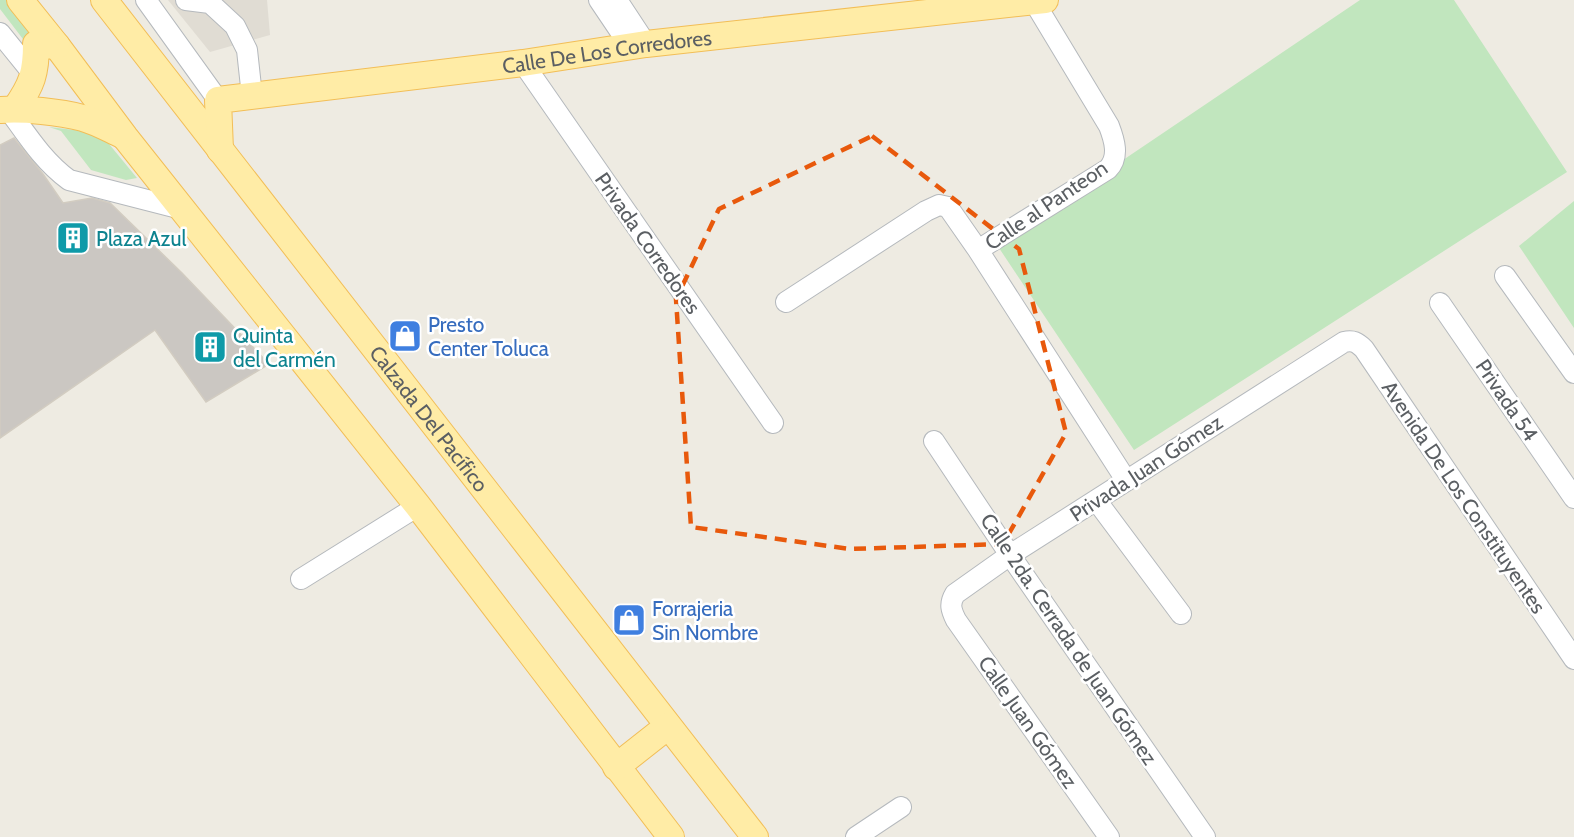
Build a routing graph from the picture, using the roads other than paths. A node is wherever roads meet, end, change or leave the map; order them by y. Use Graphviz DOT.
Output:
graph roads {
  1 [pos="20,0"];
  2 [pos="104,0"];
  3 [pos="146,0"];
  4 [pos="186,0"];
  5 [pos="599,0"];
  6 [pos="617,0"];
  7 [pos="1038,0"];
  8 [pos="0,33"];
  9 [pos="638,45"];
  10 [pos="57,46"];
  11 [pos="523,63"];
  12 [pos="34,75"];
  13 [pos="252,96"];
  14 [pos="218,100"];
  15 [pos="8,109"];
  16 [pos="125,137"];
  17 [pos="220,150"];
  18 [pos="182,209"];
  19 [pos="978,250"];
  20 [pos="1505,276"];
  21 [pos="786,302"];
  22 [pos="1440,303"];
  23 [pos="1350,340"];
  24 [pos="1574,373"];
  25 [pos="773,423"];
  26 [pos="934,441"];
  27 [pos="1126,480"];
  28 [pos="1574,498"];
  29 [pos="1096,500"];
  30 [pos="418,506"];
  31 [pos="1010,555"];
  32 [pos="301,579"];
  33 [pos="951,606"];
  34 [pos="1181,614"];
  35 [pos="1572,654"];
  36 [pos="668,726"];
  37 [pos="616,767"];
  38 [pos="901,807"];
  39 [pos="671,837"];
  40 [pos="755,837"];
  41 [pos="856,837"];
  42 [pos="1109,837"];
  43 [pos="1205,837"];
  1 -- 10 [label="main road"];
  2 -- 17 [label="main road, Calzada Del Pacífico"];
  3 -- 14 [label="street"];
  4 -- 13 [label="street"];
  5 -- 9 [label="street"];
  6 -- 9 [label="street"];
  7 -- 9 [label="main road, Calle De Los Corredores"];
  7 -- 19 [label="street, Calle al Panteon"];
  8 -- 12 [label="street"];
  9 -- 11 [label="main road, Calle De Los Corredores"];
  10 -- 12 [label="main road"];
  10 -- 16 [label="main road"];
  11 -- 13 [label="main road, Calle De Los Corredores"];
  11 -- 25 [label="street, Privada Corredores"];
  12 -- 15 [label="main road"];
  13 -- 14 [label="main road, Calle De Los Corredores"];
  14 -- 17 [label="main road"];
  15 -- 16 [label="main road"];
  15 -- 18 [label="street"];
  16 -- 18 [label="main road"];
  17 -- 36 [label="main road, Calzada Del Pacífico"];
  18 -- 30 [label="main road"];
  19 -- 21 [label="street, Calle al Panteon"];
  19 -- 27 [label="street, Calle al Panteon"];
  20 -- 24 [label="street"];
  22 -- 28 [label="street, Privada 54"];
  23 -- 27 [label="street, Privada Juan Gómez"];
  23 -- 35 [label="street, Avenida De Los Constituyentes"];
  26 -- 31 [label="street, Calle 2da. Cerrada de Juan Gómez"];
  27 -- 29 [label="street, Privada Juan Gómez"];
  29 -- 31 [label="street, Privada Juan Gómez"];
  29 -- 34 [label="street"];
  30 -- 32 [label="street"];
  30 -- 37 [label="main road"];
  31 -- 33 [label="street, Privada Juan Gómez"];
  31 -- 43 [label="street, Calle 2da. Cerrada de Juan Gómez"];
  33 -- 42 [label="street, Calle Juan Gómez"];
  36 -- 37 [label="main road"];
  36 -- 40 [label="main road, Calzada Del Pacífico"];
  37 -- 39 [label="main road"];
  38 -- 41 [label="street"];
}
